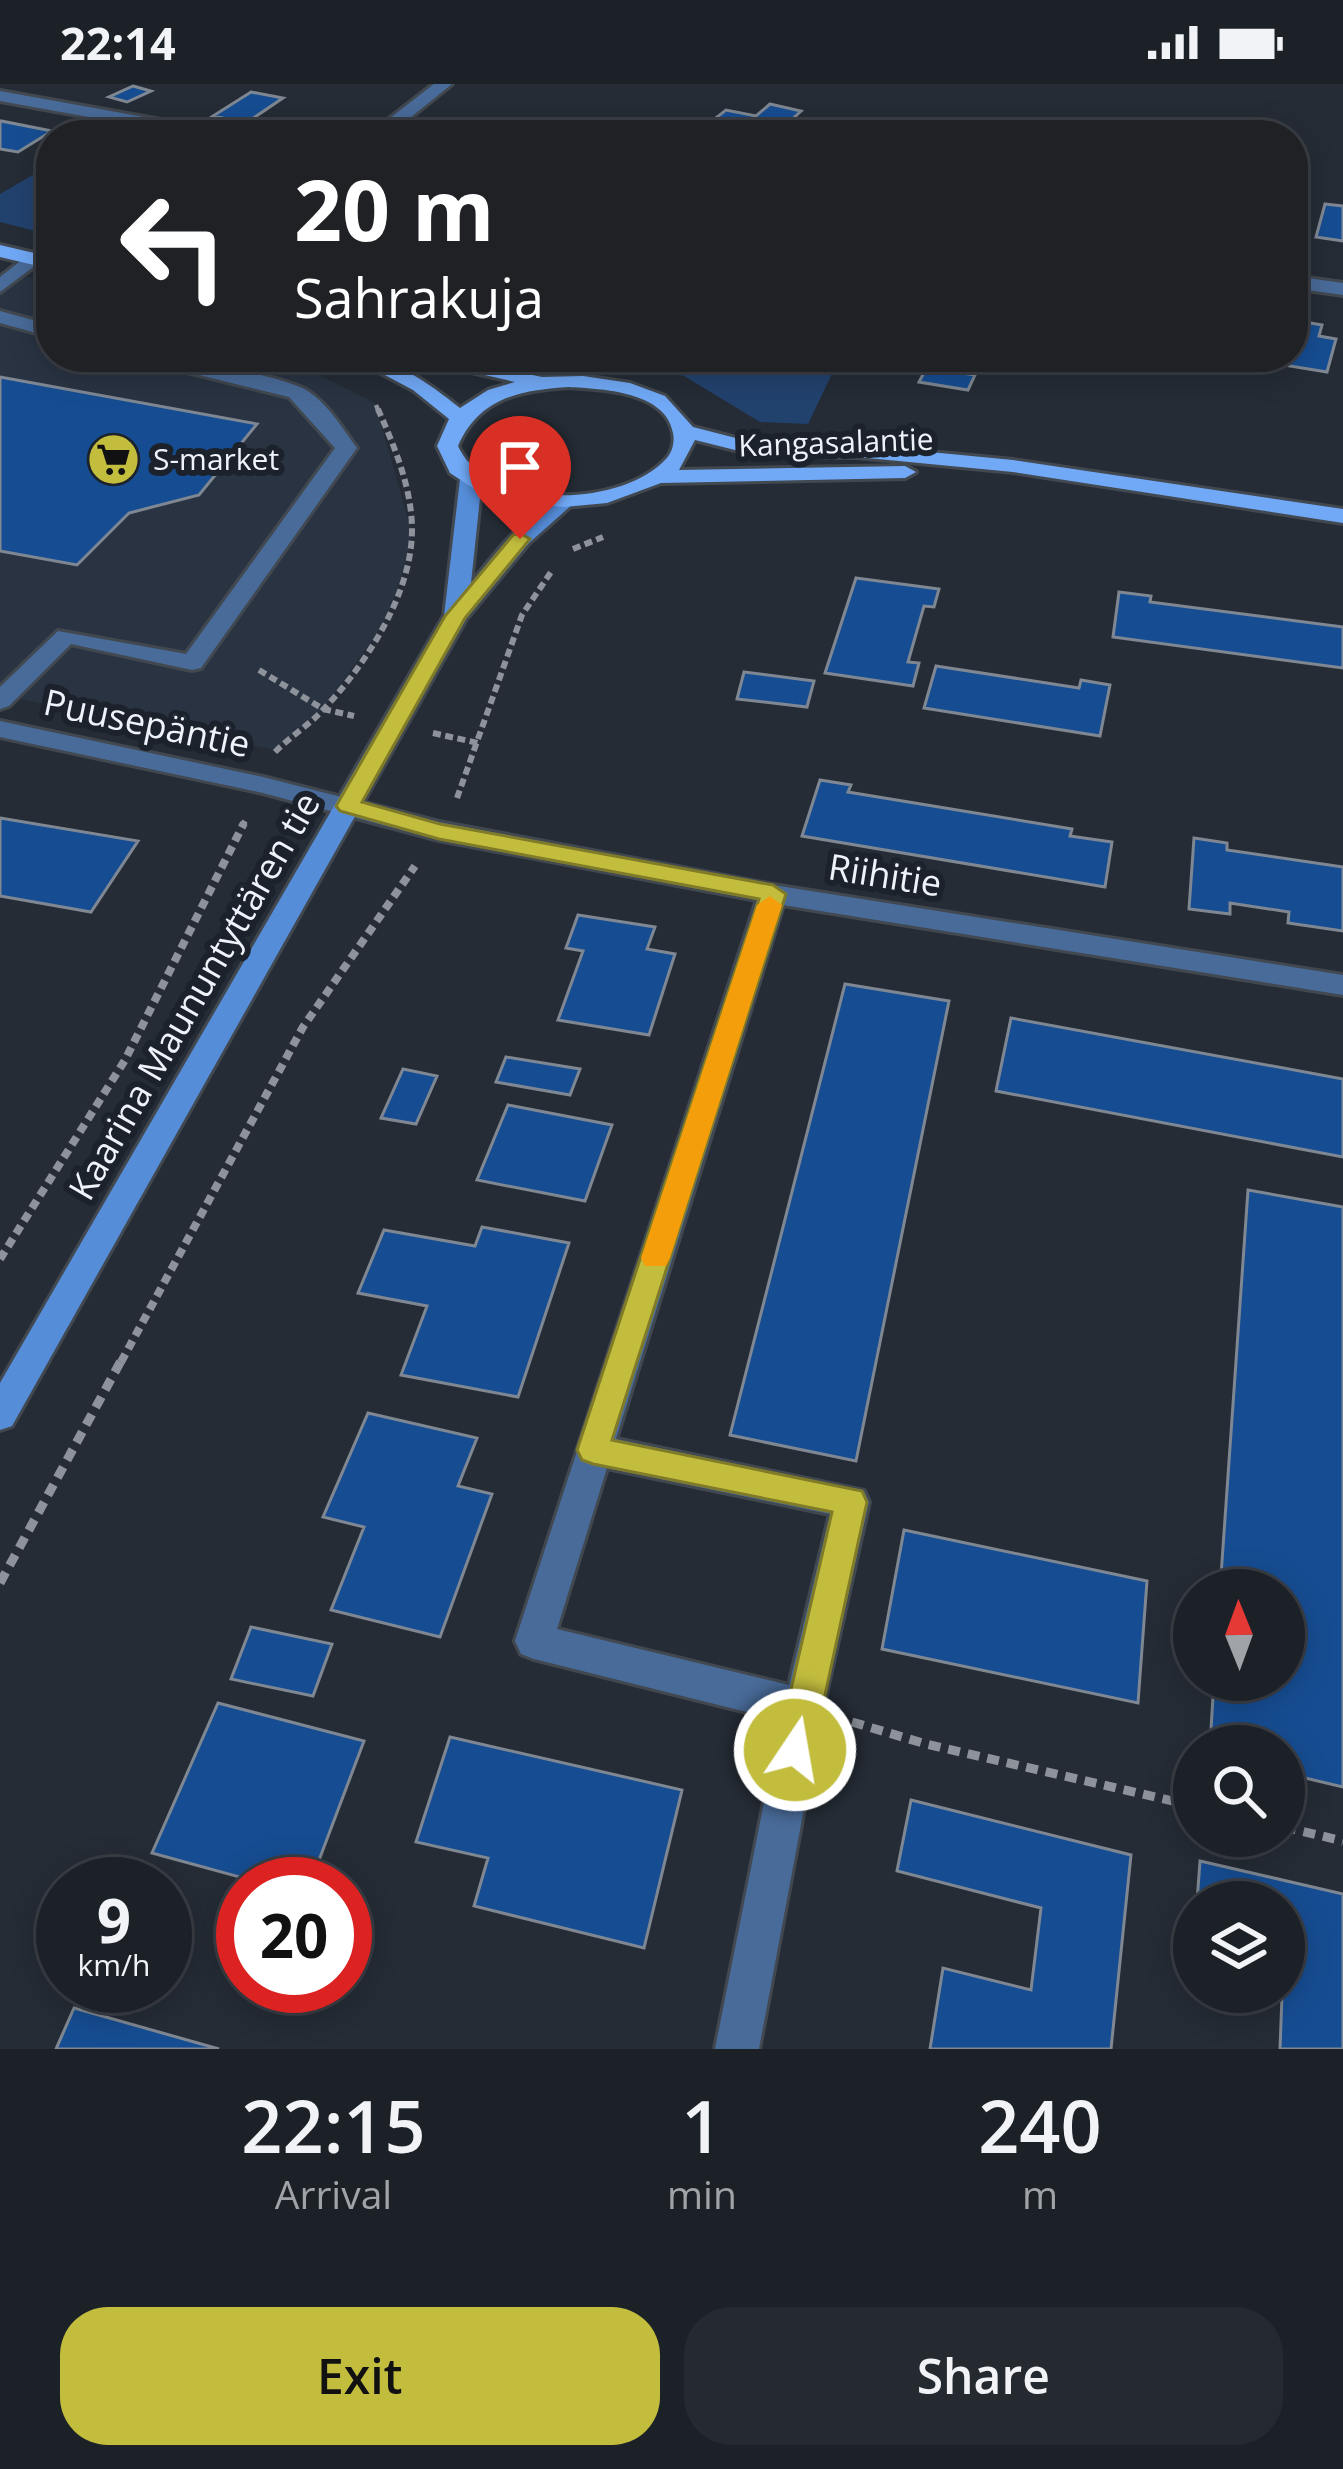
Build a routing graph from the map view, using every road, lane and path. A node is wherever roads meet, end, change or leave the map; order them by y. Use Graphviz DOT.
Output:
graph roads {
  1 [pos="444,84"];
  2 [pos="0,96"];
  3 [pos="133,120"];
  4 [pos="398,120"];
  5 [pos="0,251"];
  6 [pos="36,259"];
  7 [pos="36,265"];
  8 [pos="1308,284"];
  9 [pos="0,286"];
  10 [pos="1343,290"];
  11 [pos="0,317"];
  12 [pos="36,327"];
  13 [pos="205,372"];
  14 [pos="392,372"];
  15 [pos="494,372"];
  16 [pos="546,382"];
  17 [pos="460,418"];
  18 [pos="684,431"];
  19 [pos="1013,466"];
  20 [pos="661,476"];
  21 [pos="471,479"];
  22 [pos="564,502"];
  23 [pos="1343,515"];
  24 [pos="412,533"];
  25 [pos="563,553"];
  26 [pos="456,616"];
  27 [pos="259,670"];
  28 [pos="0,701"];
  29 [pos="323,709"];
  30 [pos="0,729"];
  31 [pos="263,785"];
  32 [pos="348,806"];
  33 [pos="439,831"];
  34 [pos="773,894"];
  35 [pos="1343,985"];
  36 [pos="0,1258"];
  37 [pos="0,1415"];
  38 [pos="593,1450"];
  39 [pos="0,1583"];
  40 [pos="803,1707"];
  41 [pos="1173,1801"];
  42 [pos="1305,1832"];
  43 [pos="1343,1841"];
  44 [pos="737,2049"];
  1 -- 4 [label="street"];
  2 -- 3 [label="street"];
  5 -- 6 [label="main road"];
  7 -- 9 [label="street"];
  8 -- 10 [label="street"];
  11 -- 12 [label="street"];
  13 -- 28 [label="street"];
  14 -- 17 [label="main road"];
  15 -- 16 [label="main road"];
  16 -- 17 [label="main road"];
  16 -- 18 [label="main road"];
  17 -- 21 [label="main road"];
  18 -- 19 [label="main road, Kangasalantie"];
  18 -- 20 [label="main road"];
  19 -- 20 [label="main road, Kangasalantie"];
  19 -- 23 [label="main road, Kangasalantie"];
  20 -- 22 [label="main road, Kangasalantie"];
  21 -- 22 [label="main road, Kangasalantie"];
  21 -- 26 [label="main road, Kaarina Maununtyttären tie"];
  22 -- 26 [label="main road, Kaarina Maununtyttären tie"];
  24 -- 29 [label="path"];
  25 -- 33 [label="path"];
  26 -- 32 [label="main road, Kaarina Maununtyttären tie"];
  27 -- 29 [label="path"];
  29 -- 31 [label="path"];
  30 -- 31 [label="street, Puusepäntie"];
  31 -- 32 [label="street, Puusepäntie"];
  31 -- 36 [label="path"];
  32 -- 33 [label="street, Riihitie"];
  32 -- 37 [label="main road, Kaarina Maununtyttären tie"];
  33 -- 34 [label="street, Riihitie"];
  33 -- 39 [label="path"];
  34 -- 35 [label="street, Riihitie"];
  34 -- 38 [label="street"];
  38 -- 40 [label="street"];
  38 -- 40 [label="street"];
  40 -- 41 [label="path"];
  40 -- 44 [label="street"];
  42 -- 43 [label="path"];
}
